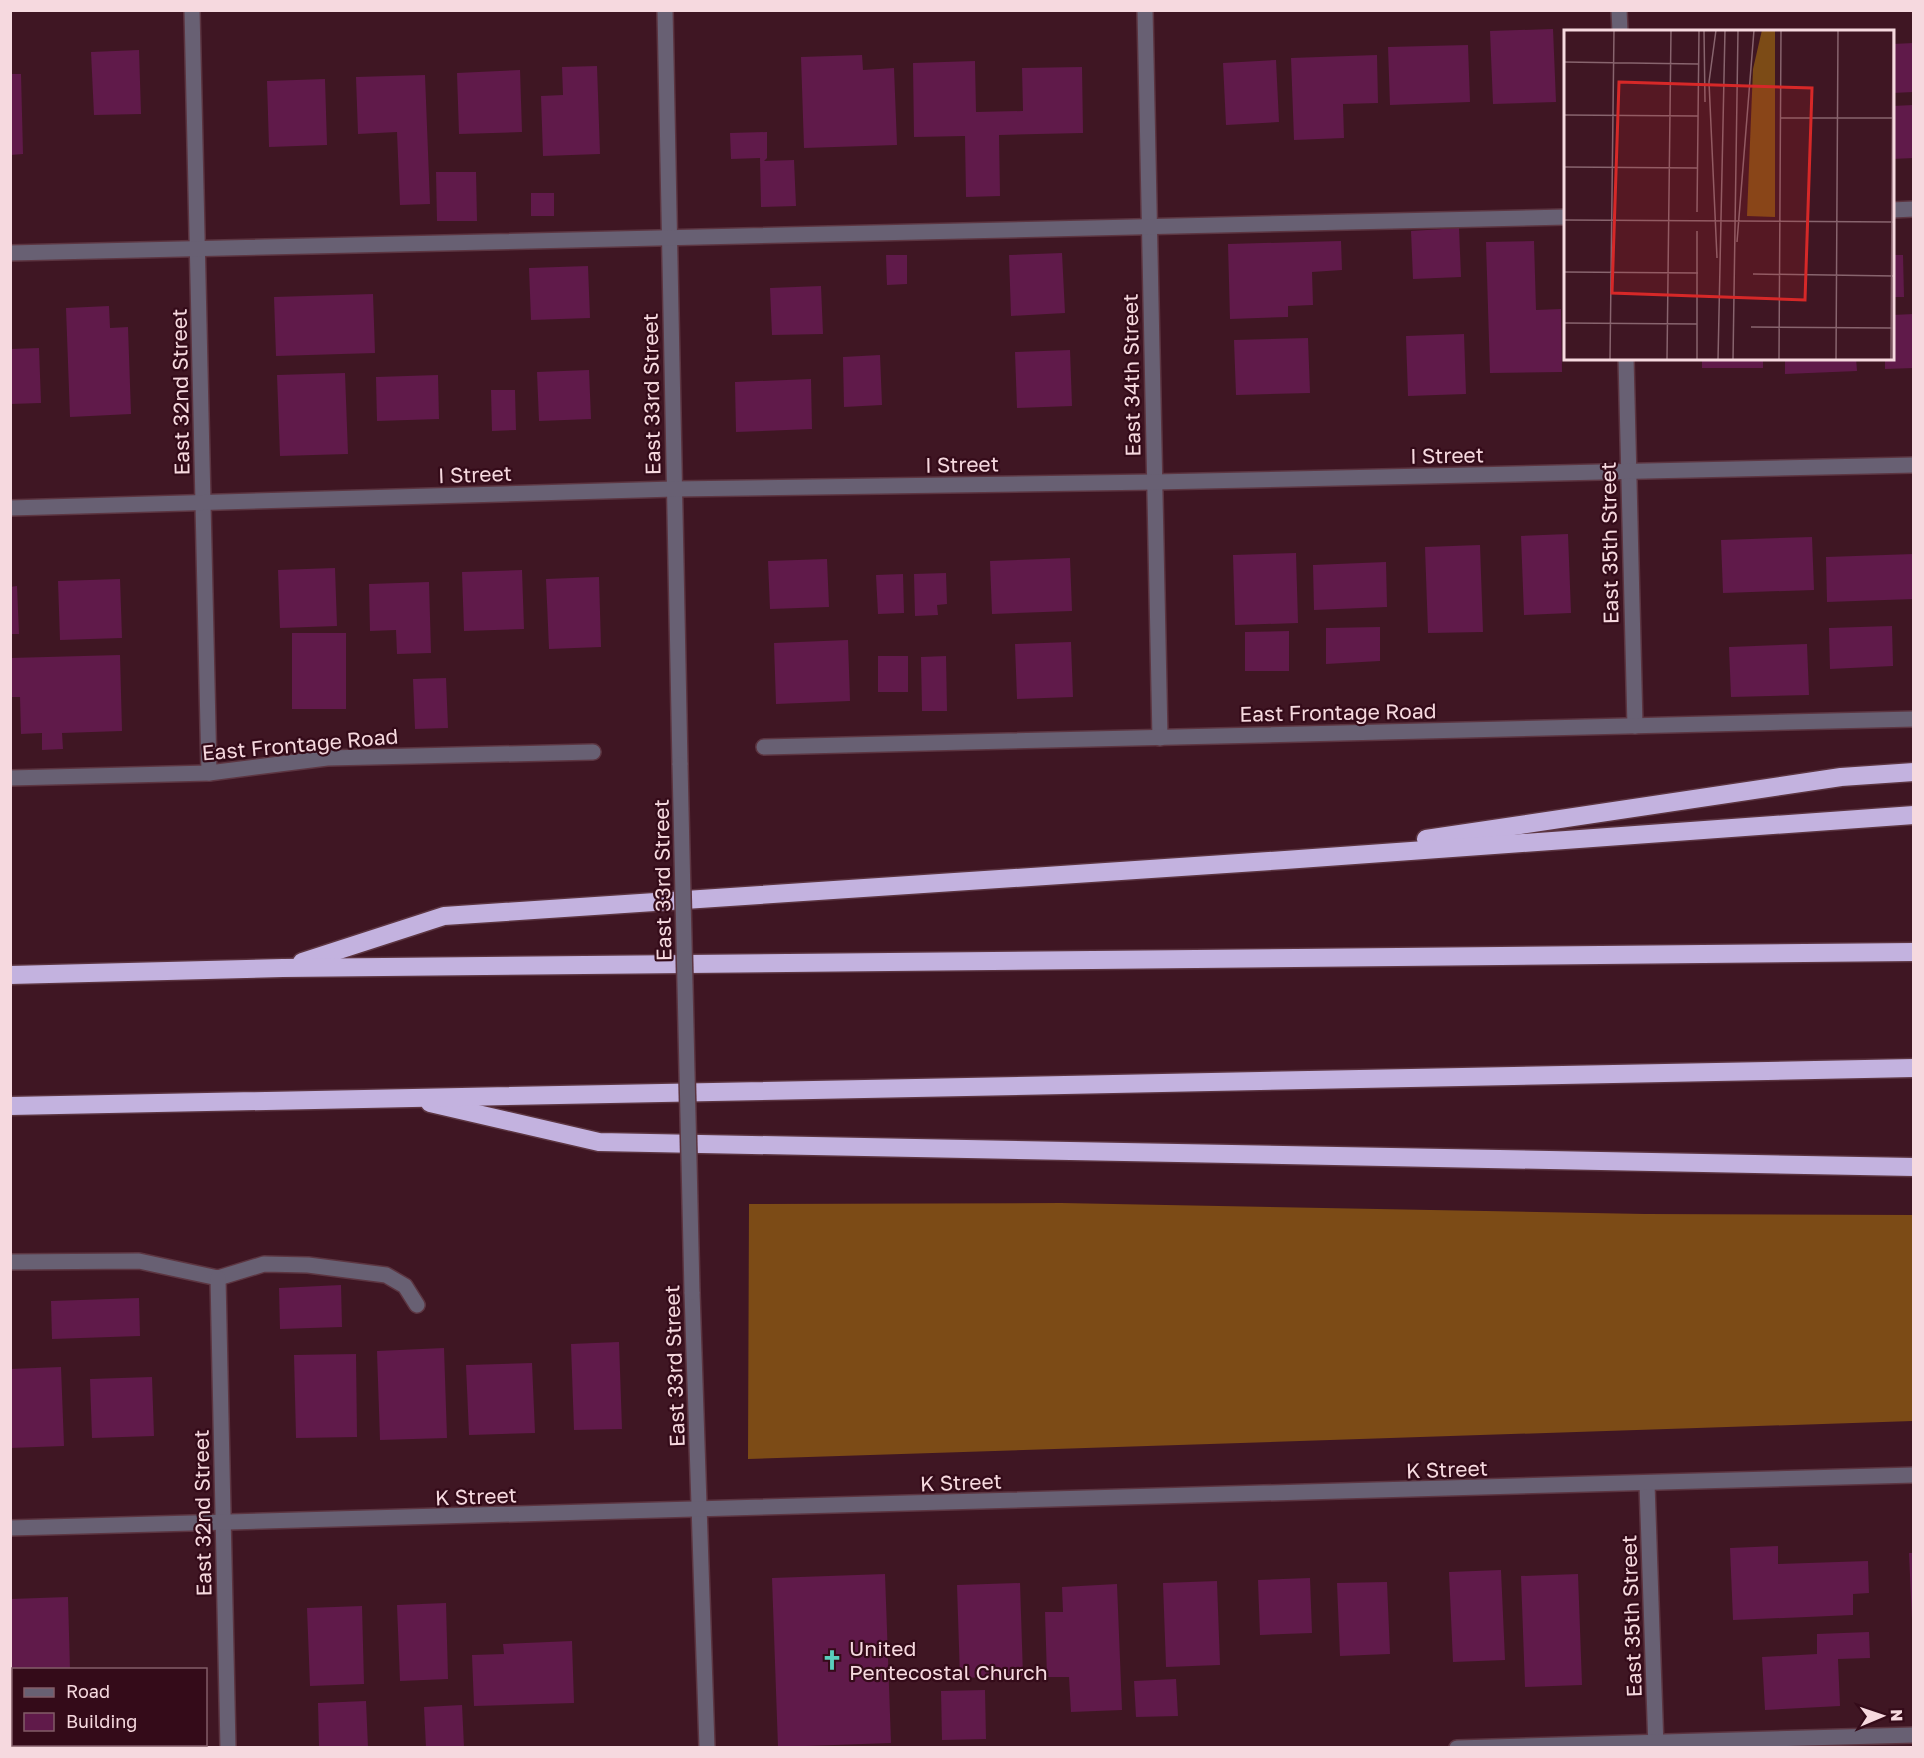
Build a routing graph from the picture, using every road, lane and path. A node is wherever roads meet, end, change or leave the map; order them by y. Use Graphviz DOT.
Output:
graph roads {
  1 [pos="192,10"];
  2 [pos="665,10"];
  3 [pos="1145,10"];
  4 [pos="1619,10"];
  5 [pos="1620,30"];
  6 [pos="1914,209"];
  7 [pos="1894,210"];
  8 [pos="1564,218"];
  9 [pos="1150,227"];
  10 [pos="670,238"];
  11 [pos="198,249"];
  12 [pos="10,253"];
  13 [pos="1626,360"];
  14 [pos="1914,465"];
  15 [pos="1629,472"];
  16 [pos="1155,482"];
  17 [pos="674,489"];
  18 [pos="203,504"];
  19 [pos="10,508"];
  20 [pos="1914,719"];
  21 [pos="1635,726"];
  22 [pos="1160,738"];
  23 [pos="764,747"];
  24 [pos="593,752"];
  25 [pos="1914,772"];
  26 [pos="209,773"];
  27 [pos="10,778"];
  28 [pos="1914,815"];
  29 [pos="1285,860"];
  30 [pos="1914,952"];
  31 [pos="283,968"];
  32 [pos="10,975"];
  33 [pos="1914,1068"];
  34 [pos="402,1097"];
  35 [pos="10,1106"];
  36 [pos="1914,1167"];
  37 [pos="10,1262"];
  38 [pos="218,1278"];
  39 [pos="417,1305"];
  40 [pos="1914,1475"];
  41 [pos="1647,1484"];
  42 [pos="699,1511"];
  43 [pos="223,1524"];
  44 [pos="10,1528"];
  45 [pos="1914,1735"];
  46 [pos="1656,1745"];
  47 [pos="228,1748"];
  48 [pos="707,1748"];
  49 [pos="1457,1748"];
  1 -- 11 [label="street, East 32nd Street"];
  2 -- 10 [label="street, East 33rd Street"];
  3 -- 9 [label="street, East 34th Street"];
  4 -- 5 [label="street"];
  6 -- 7 [label="street"];
  8 -- 9 [label="street"];
  9 -- 10 [label="street"];
  9 -- 16 [label="street, East 34th Street"];
  10 -- 11 [label="street"];
  10 -- 17 [label="street, East 33rd Street"];
  11 -- 12 [label="street"];
  11 -- 18 [label="street, East 32nd Street"];
  13 -- 15 [label="street, East 35th Street"];
  14 -- 15 [label="street, I Street"];
  15 -- 16 [label="street, I Street"];
  15 -- 21 [label="street, East 35th Street"];
  16 -- 17 [label="street, I Street"];
  16 -- 22 [label="street, East 34th Street"];
  17 -- 18 [label="street, I Street"];
  17 -- 42 [label="street, East 33rd Street, bridge"];
  18 -- 19 [label="street, I Street"];
  18 -- 26 [label="street, East 32nd Street"];
  20 -- 21 [label="street, East Frontage Road"];
  21 -- 22 [label="street, East Frontage Road"];
  22 -- 23 [label="street, East Frontage Road"];
  24 -- 26 [label="street, East Frontage Road"];
  25 -- 29 [label="highway"];
  26 -- 27 [label="street, East Frontage Road"];
  28 -- 29 [label="highway"];
  29 -- 31 [label="highway"];
  30 -- 31 [label="highway"];
  31 -- 32 [label="highway"];
  33 -- 34 [label="highway"];
  34 -- 35 [label="highway"];
  34 -- 36 [label="highway"];
  37 -- 38 [label="street"];
  38 -- 39 [label="street"];
  38 -- 43 [label="street, East 32nd Street"];
  40 -- 41 [label="street, K Street"];
  41 -- 42 [label="street, K Street"];
  41 -- 46 [label="street, East 35th Street"];
  42 -- 43 [label="street, K Street"];
  42 -- 48 [label="street, East 33rd Street"];
  43 -- 44 [label="street, K Street"];
  43 -- 47 [label="street, East 32nd Street"];
  45 -- 46 [label="street"];
  46 -- 49 [label="street"];
}
